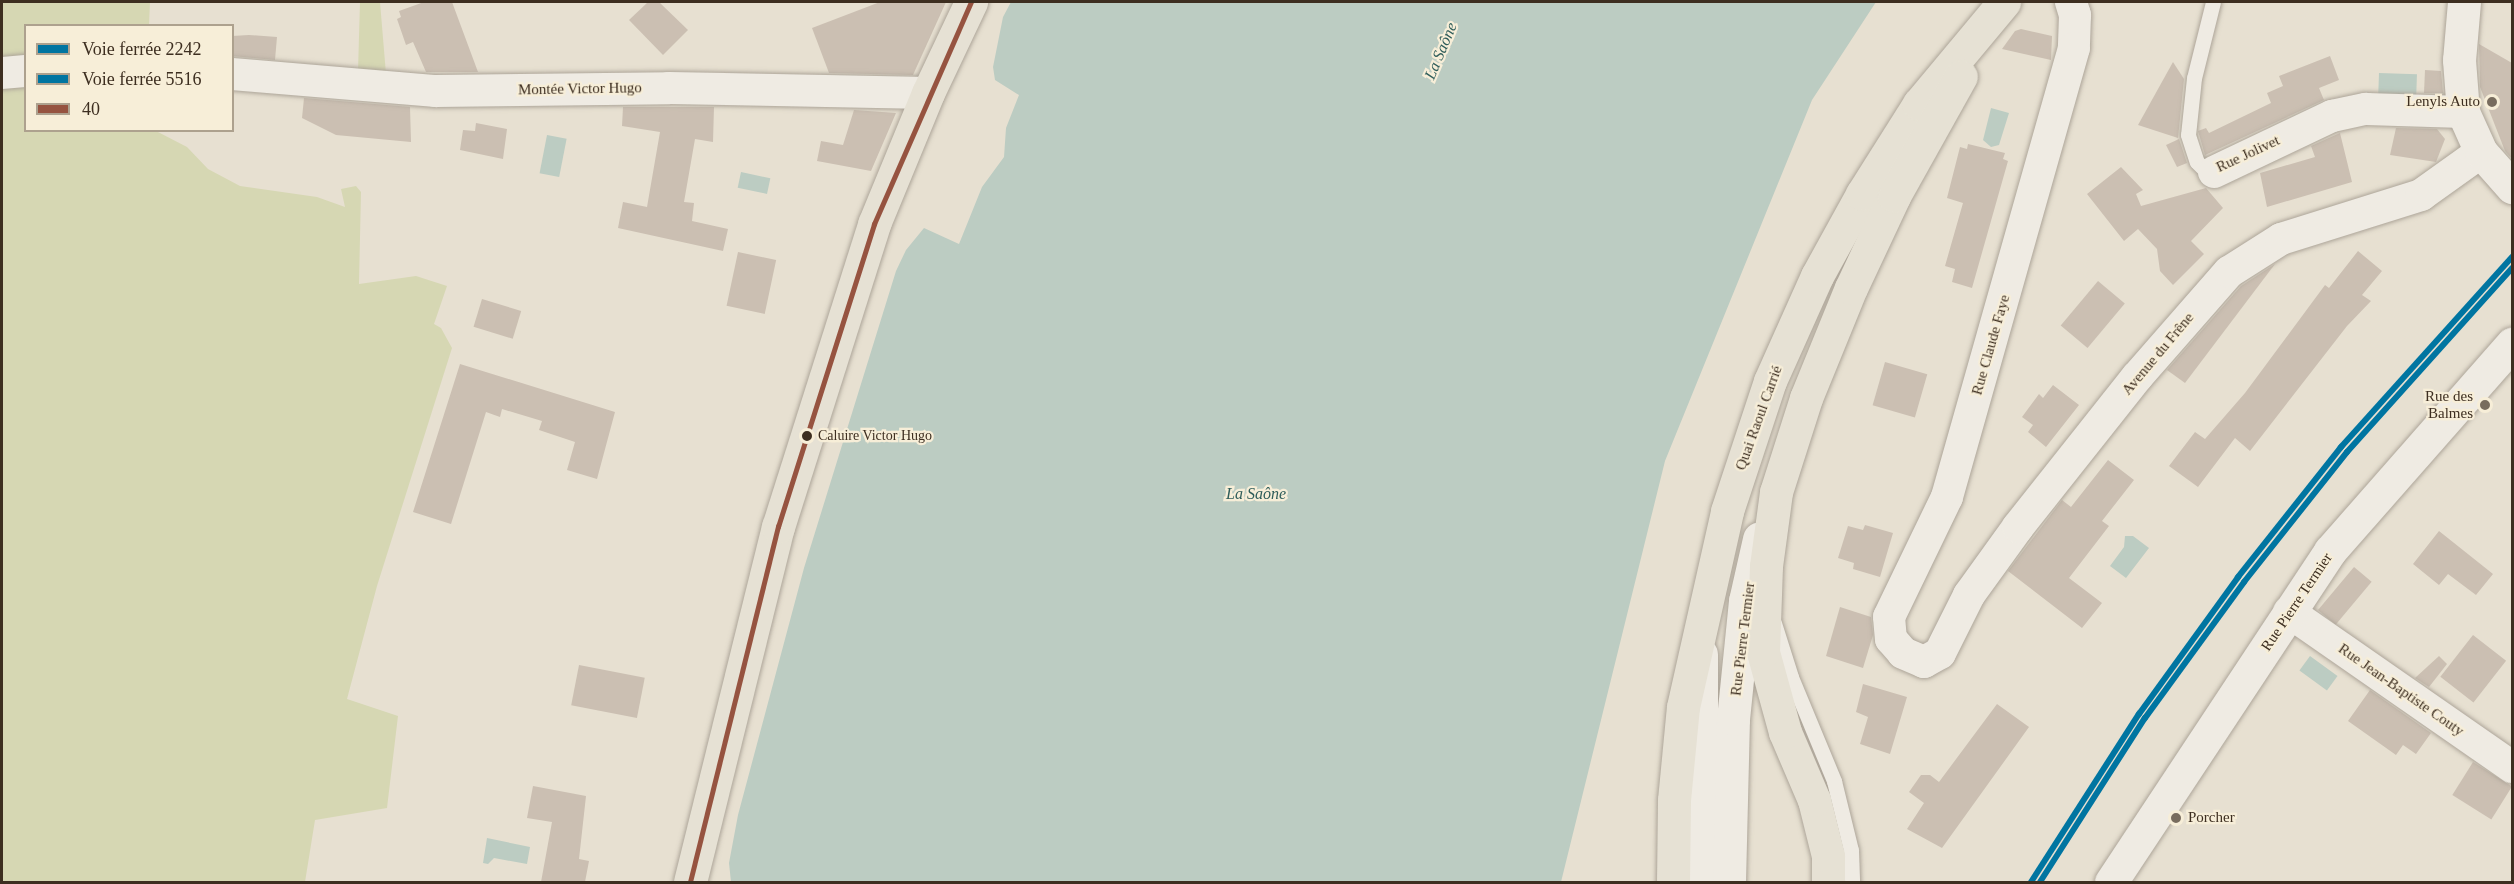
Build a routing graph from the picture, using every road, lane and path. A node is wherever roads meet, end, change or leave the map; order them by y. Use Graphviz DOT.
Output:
graph roads {
  1 [pos="971,2"];
  2 [pos="2071,2"];
  3 [pos="2213,2"];
  4 [pos="2464,2"];
  5 [pos="2000,6"];
  6 [pos="24,71"];
  7 [pos="2,74"];
  8 [pos="234,74"];
  9 [pos="928,93"];
  10 [pos="2463,112"];
  11 [pos="2495,169"];
  12 [pos="2214,172"];
  13 [pos="2512,344"];
  14 [pos="1776,492"];
  15 [pos="1767,600"];
  16 [pos="2289,612"];
  17 [pos="1701,620"];
  18 [pos="1924,662"];
  19 [pos="1733,719"];
  20 [pos="1785,732"];
  21 [pos="2512,767"];
  22 [pos="1703,806"];
  23 [pos="690,882"];
  24 [pos="1672,882"];
  25 [pos="1701,882"];
  26 [pos="1729,882"];
  27 [pos="1828,882"];
  28 [pos="1852,882"];
  29 [pos="2110,882"];
  1 -- 9 [label="main road"];
  2 -- 18 [label="street, Rue Claude Faye"];
  3 -- 12 [label="lane, Rue Jolivet"];
  4 -- 10 [label="street"];
  5 -- 14 [label="main road, Quai Raoul Carrié"];
  5 -- 17 [label="main road, Quai Raoul Carrié"];
  6 -- 7 [label="street"];
  8 -- 9 [label="street, Montée Victor Hugo"];
  9 -- 23 [label="main road"];
  10 -- 11 [label="street"];
  10 -- 12 [label="street, Rue Jolivet"];
  11 -- 18 [label="street, Avenue du Frêne"];
  13 -- 16 [label="street, Rue Pierre Termier"];
  14 -- 15 [label="main road, Quai Raoul Carrié"];
  14 -- 19 [label="street, Rue Pierre Termier"];
  15 -- 20 [label="main road, Quai Raoul Carrié"];
  15 -- 28 [label="lane, Quai Raoul Carrié"];
  16 -- 21 [label="street, Rue Jean-Baptiste Couty"];
  16 -- 29 [label="street, Rue Pierre Termier"];
  17 -- 22 [label="street"];
  17 -- 24 [label="main road, Quai Raoul Carrié"];
  19 -- 20 [label="street, Rue Pierre Termier"];
  19 -- 22 [label="street"];
  19 -- 26 [label="street, Rue Pierre Termier"];
  20 -- 27 [label="main road, Quai Raoul Carrié"];
  22 -- 25 [label="street"];
}
